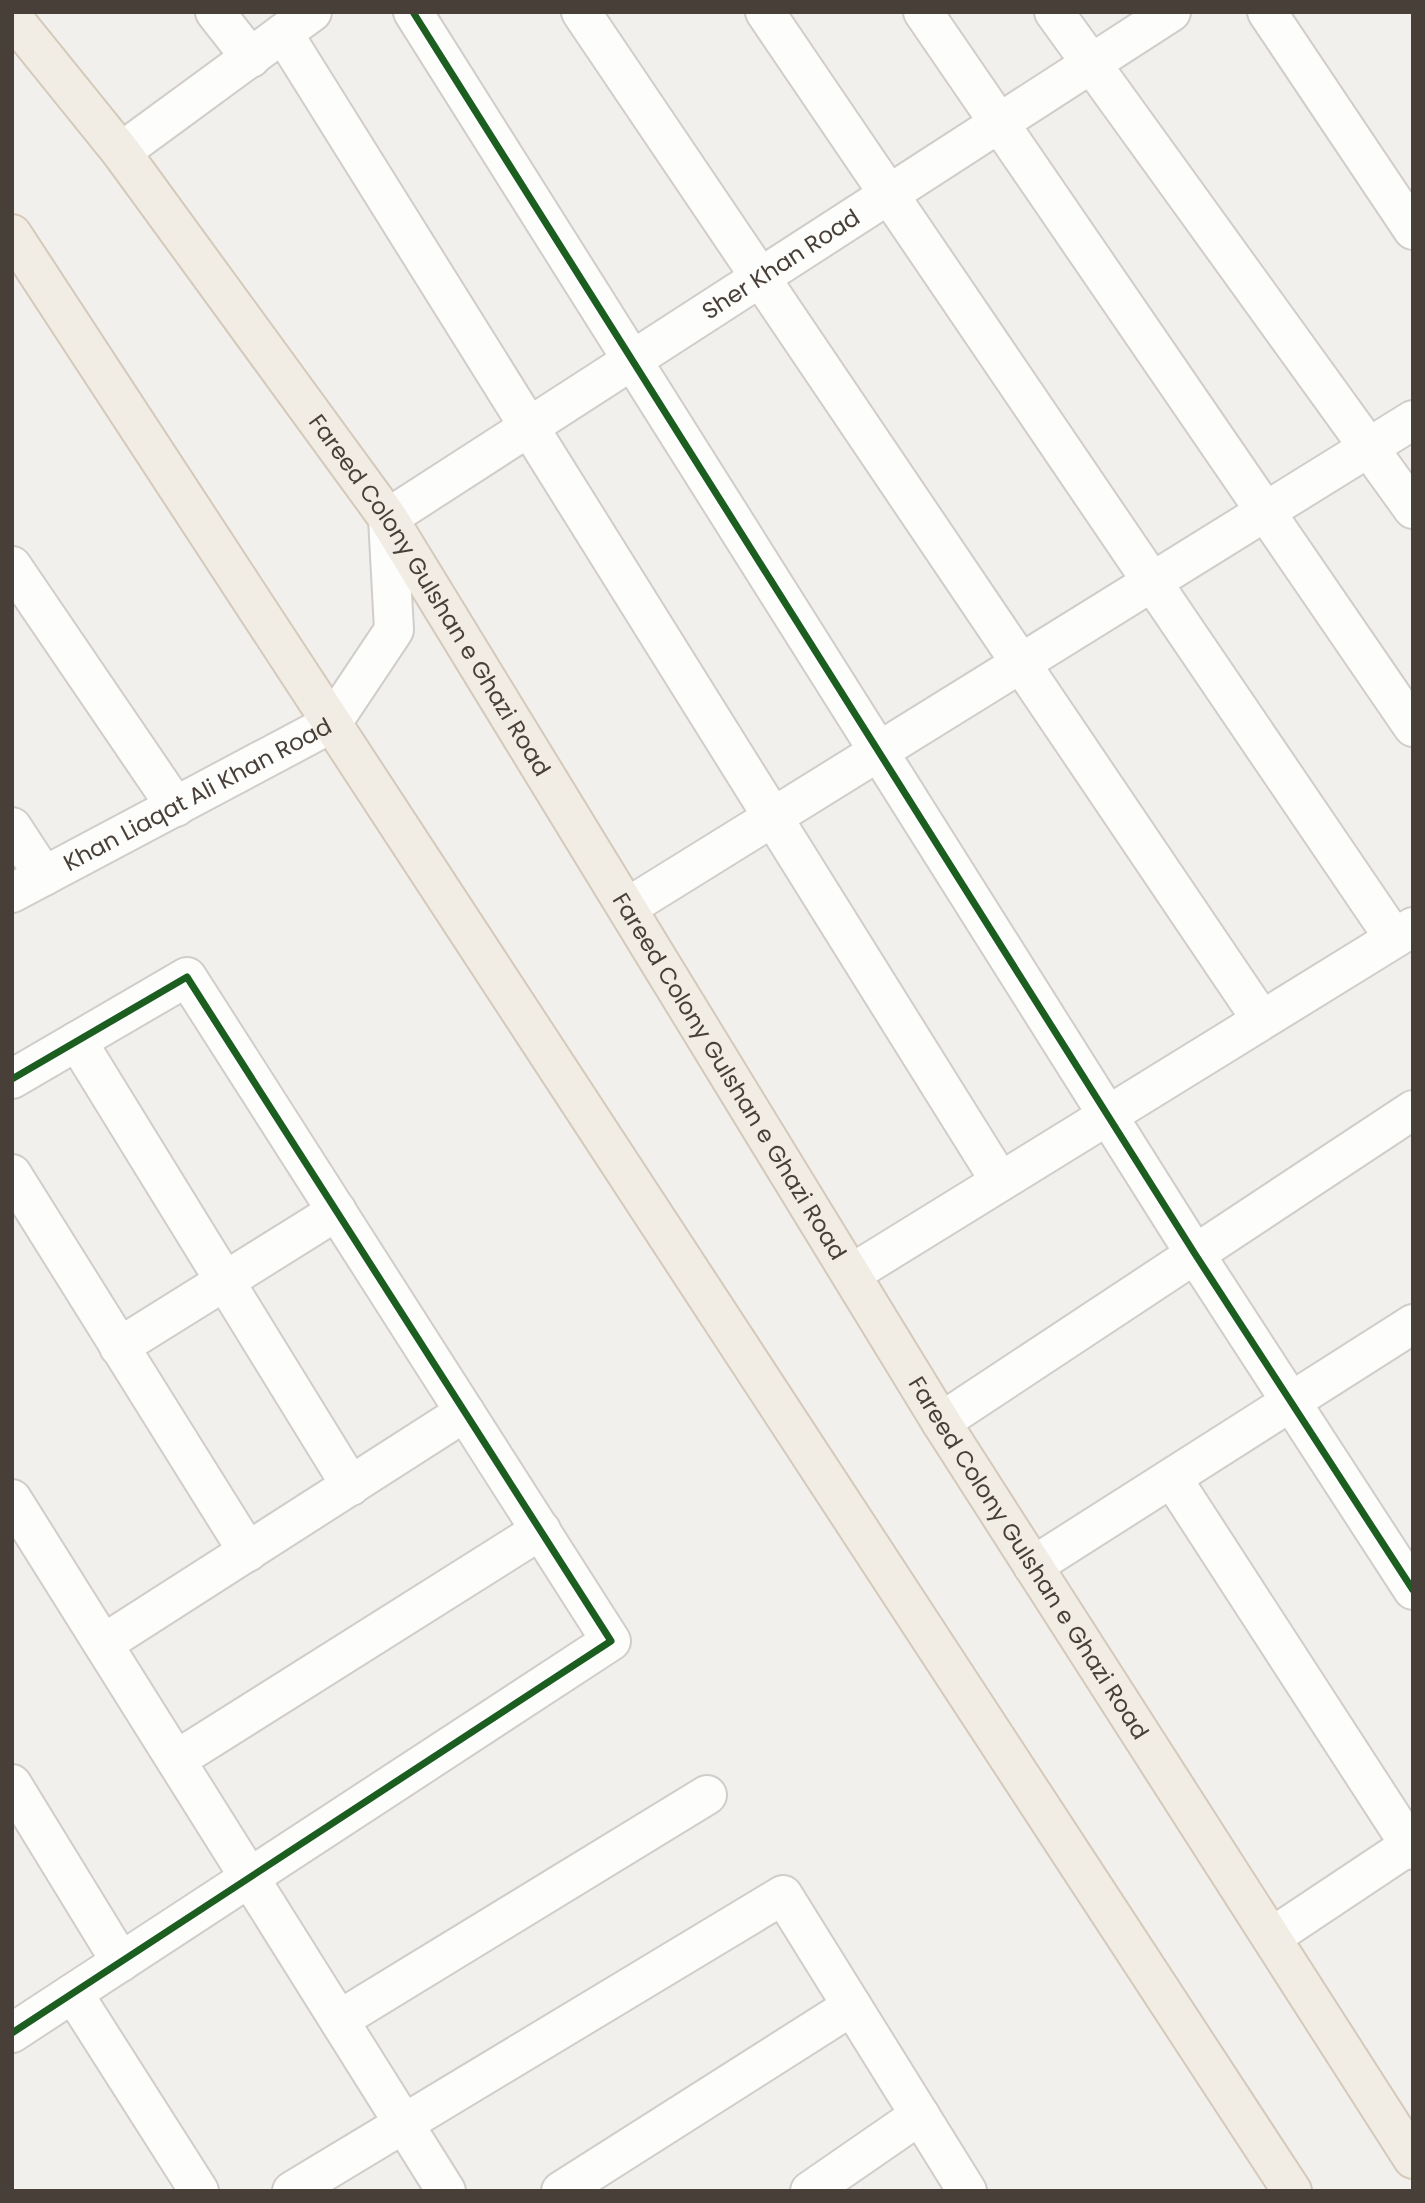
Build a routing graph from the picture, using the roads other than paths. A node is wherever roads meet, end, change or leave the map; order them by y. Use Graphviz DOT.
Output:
graph roads {
  1 [pos="215,12"];
  2 [pos="413,12"];
  3 [pos="581,12"];
  4 [pos="765,12"];
  5 [pos="923,12"];
  6 [pos="1054,12"];
  7 [pos="1171,12"];
  8 [pos="1267,12"];
  9 [pos="12,17"];
  10 [pos="298,23"];
  11 [pos="251,58"];
  12 [pos="1091,64"];
  13 [pos="1000,123"];
  14 [pos="121,152"];
  15 [pos="889,195"];
  16 [pos="1413,230"];
  17 [pos="12,234"];
  18 [pos="760,278"];
  19 [pos="634,360"];
  20 [pos="1413,420"];
  21 [pos="530,428"];
  22 [pos="1368,447"];
  23 [pos="1413,509"];
  24 [pos="1265,512"];
  25 [pos="388,518"];
  26 [pos="12,566"];
  27 [pos="1152,582"];
  28 [pos="1020,663"];
  29 [pos="332,723"];
  30 [pos="1413,727"];
  31 [pos="880,751"];
  32 [pos="176,807"];
  33 [pos="772,817"];
  34 [pos="12,827"];
  35 [pos="28,885"];
  36 [pos="628,906"];
  37 [pos="1403,933"];
  38 [pos="1261,1020"];
  39 [pos="77,1041"];
  40 [pos="12,1079"];
  41 [pos="1413,1110"];
  42 [pos="1108,1114"];
  43 [pos="12,1174"];
  44 [pos="1000,1181"];
  45 [pos="337,1211"];
  46 [pos="1195,1254"];
  47 [pos="851,1274"];
  48 [pos="224,1281"];
  49 [pos="1411,1330"];
  50 [pos="119,1347"];
  51 [pos="1291,1402"];
  52 [pos="465,1412"];
  53 [pos="941,1422"];
  54 [pos="1172,1478"];
  55 [pos="351,1486"];
  56 [pos="13,1502"];
  57 [pos="541,1530"];
  58 [pos="247,1552"];
  59 [pos="1033,1566"];
  60 [pos="1413,1590"];
  61 [pos="103,1644"];
  62 [pos="176,1760"];
  63 [pos="12,1784"];
  64 [pos="707,1795"];
  65 [pos="1412,1846"];
  66 [pos="249,1878"];
  67 [pos="1272,1937"];
  68 [pos="121,1962"];
  69 [pos="73,1993"];
  70 [pos="852,2006"];
  71 [pos="339,2020"];
  72 [pos="14,2026"];
  73 [pos="920,2115"];
  74 [pos="403,2124"];
  75 [pos="1413,2159"];
  76 [pos="294,2190"];
  77 [pos="199,2191"];
  78 [pos="446,2191"];
  79 [pos="561,2191"];
  80 [pos="810,2191"];
  81 [pos="967,2191"];
  82 [pos="1292,2191"];
  1 -- 11 [label="street"];
  2 -- 19 [label="street"];
  3 -- 18 [label="street"];
  4 -- 15 [label="street"];
  5 -- 13 [label="street"];
  6 -- 12 [label="street"];
  7 -- 12 [label="street, Sher Khan Road"];
  8 -- 16 [label="street"];
  9 -- 14 [label="main road, Fareed Colony Gulshan e Ghazi Road"];
  10 -- 11 [label="street"];
  10 -- 21 [label="street"];
  11 -- 14 [label="street"];
  12 -- 13 [label="street, Sher Khan Road"];
  12 -- 22 [label="street"];
  13 -- 15 [label="street, Sher Khan Road"];
  13 -- 24 [label="street"];
  14 -- 25 [label="main road, Fareed Colony Gulshan e Ghazi Road"];
  15 -- 18 [label="street, Sher Khan Road"];
  15 -- 27 [label="street"];
  17 -- 29 [label="main road"];
  18 -- 19 [label="street, Sher Khan Road"];
  18 -- 28 [label="street"];
  19 -- 21 [label="street, Sher Khan Road"];
  19 -- 31 [label="street"];
  20 -- 22 [label="street"];
  21 -- 25 [label="street, Sher Khan Road"];
  21 -- 33 [label="street"];
  22 -- 23 [label="street"];
  22 -- 24 [label="street"];
  24 -- 27 [label="street"];
  24 -- 30 [label="street"];
  25 -- 29 [label="street, Khan Liaqat Ali Khan Road"];
  25 -- 36 [label="main road, Fareed Colony Gulshan e Ghazi Road"];
  26 -- 32 [label="street"];
  27 -- 28 [label="street"];
  27 -- 37 [label="street"];
  28 -- 31 [label="street"];
  28 -- 38 [label="street"];
  29 -- 32 [label="street, Khan Liaqat Ali Khan Road"];
  29 -- 82 [label="main road"];
  31 -- 33 [label="street"];
  31 -- 42 [label="street"];
  32 -- 35 [label="street, Khan Liaqat Ali Khan Road"];
  33 -- 36 [label="street"];
  33 -- 44 [label="street"];
  34 -- 35 [label="street"];
  36 -- 47 [label="main road, Fareed Colony Gulshan e Ghazi Road"];
  37 -- 38 [label="street"];
  38 -- 42 [label="street"];
  39 -- 40 [label="street"];
  39 -- 45 [label="street"];
  39 -- 48 [label="street"];
  41 -- 46 [label="street"];
  42 -- 44 [label="street"];
  42 -- 46 [label="street"];
  43 -- 50 [label="street"];
  44 -- 47 [label="street"];
  45 -- 48 [label="street"];
  45 -- 52 [label="street"];
  46 -- 51 [label="street"];
  46 -- 53 [label="street"];
  47 -- 53 [label="main road, Fareed Colony Gulshan e Ghazi Road"];
  48 -- 50 [label="street"];
  48 -- 55 [label="street"];
  49 -- 51 [label="street"];
  50 -- 58 [label="street"];
  51 -- 54 [label="street"];
  51 -- 60 [label="street"];
  52 -- 55 [label="street"];
  52 -- 57 [label="street"];
  53 -- 59 [label="main road, Fareed Colony Gulshan e Ghazi Road"];
  54 -- 59 [label="street"];
  54 -- 65 [label="street"];
  55 -- 58 [label="street"];
  56 -- 61 [label="street"];
  57 -- 62 [label="street"];
  57 -- 66 [label="street"];
  58 -- 61 [label="street"];
  59 -- 67 [label="main road, Fareed Colony Gulshan e Ghazi Road"];
  61 -- 62 [label="street"];
  62 -- 66 [label="street"];
  63 -- 68 [label="street"];
  64 -- 71 [label="street"];
  65 -- 67 [label="street"];
  66 -- 68 [label="street"];
  66 -- 71 [label="street"];
  67 -- 75 [label="main road, Fareed Colony Gulshan e Ghazi Road"];
  68 -- 69 [label="street"];
  69 -- 72 [label="street"];
  69 -- 77 [label="street"];
  70 -- 73 [label="street"];
  70 -- 74 [label="street"];
  70 -- 79 [label="street"];
  71 -- 74 [label="street"];
  73 -- 80 [label="street"];
  73 -- 81 [label="street"];
  74 -- 76 [label="street"];
  74 -- 78 [label="street"];
}
